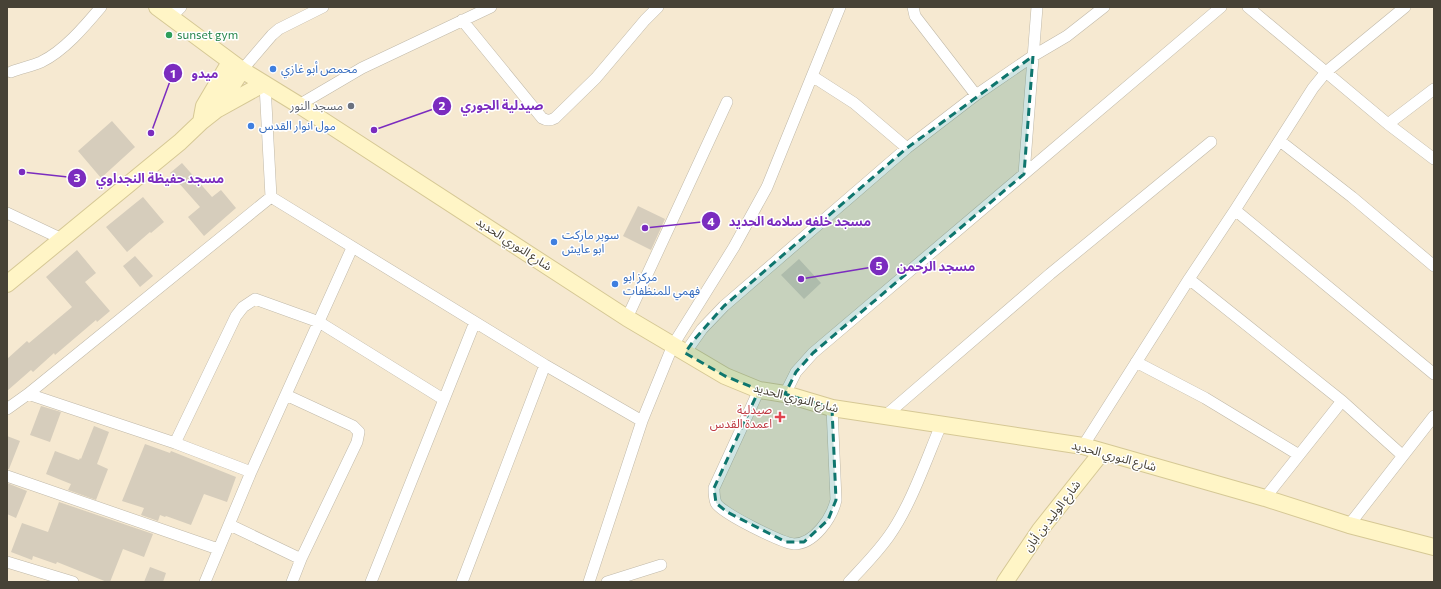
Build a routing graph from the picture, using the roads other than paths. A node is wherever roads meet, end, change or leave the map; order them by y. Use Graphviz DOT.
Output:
graph roads {
  1 [pos="101,7"];
  2 [pos="157,7"];
  3 [pos="323,7"];
  4 [pos="491,7"];
  5 [pos="658,7"];
  6 [pos="840,7"];
  7 [pos="913,7"];
  8 [pos="1037,7"];
  9 [pos="1104,7"];
  10 [pos="1221,7"];
  11 [pos="1248,7"];
  12 [pos="1404,7"];
  13 [pos="176,12"];
  14 [pos="462,20"];
  15 [pos="1033,56"];
  16 [pos="236,66"];
  17 [pos="11,72"];
  18 [pos="1326,72"];
  19 [pos="812,76"];
  20 [pos="264,84"];
  21 [pos="1434,89"];
  22 [pos="976,95"];
  23 [pos="727,102"];
  24 [pos="299,105"];
  25 [pos="215,111"];
  26 [pos="201,122"];
  27 [pos="1388,124"];
  28 [pos="1280,141"];
  29 [pos="1212,142"];
  30 [pos="907,148"];
  31 [pos="1434,159"];
  32 [pos="1024,174"];
  33 [pos="271,197"];
  34 [pos="1236,210"];
  35 [pos="7,213"];
  36 [pos="62,239"];
  37 [pos="352,248"];
  38 [pos="1434,266"];
  39 [pos="1189,279"];
  40 [pos="7,284"];
  41 [pos="627,318"];
  42 [pos="319,322"];
  43 [pos="475,322"];
  44 [pos="679,349"];
  45 [pos="1136,362"];
  46 [pos="545,365"];
  47 [pos="1434,374"];
  48 [pos="759,390"];
  49 [pos="28,394"];
  50 [pos="785,394"];
  51 [pos="286,395"];
  52 [pos="443,399"];
  53 [pos="1342,401"];
  54 [pos="832,408"];
  55 [pos="7,410"];
  56 [pos="885,416"];
  57 [pos="1434,416"];
  58 [pos="642,421"];
  59 [pos="941,425"];
  60 [pos="175,443"];
  61 [pos="1082,446"];
  62 [pos="1102,452"];
  63 [pos="1299,455"];
  64 [pos="1402,455"];
  65 [pos="251,472"];
  66 [pos="7,476"];
  67 [pos="1265,498"];
  68 [pos="230,525"];
  69 [pos="1349,525"];
  70 [pos="1434,547"];
  71 [pos="218,548"];
  72 [pos="301,559"];
  73 [pos="7,562"];
  74 [pos="661,566"];
  75 [pos="73,582"];
  76 [pos="205,582"];
  77 [pos="292,582"];
  78 [pos="370,582"];
  79 [pos="462,582"];
  80 [pos="589,582"];
  81 [pos="607,582"];
  82 [pos="849,582"];
  83 [pos="1005,582"];
  1 -- 17 [label="street"];
  2 -- 13 [label="street, شارع النوري الحديد"];
  3 -- 16 [label="street"];
  4 -- 14 [label="street"];
  5 -- 14 [label="street"];
  6 -- 19 [label="street"];
  7 -- 22 [label="street"];
  8 -- 15 [label="street"];
  9 -- 15 [label="street"];
  10 -- 32 [label="street"];
  11 -- 18 [label="street"];
  12 -- 18 [label="street"];
  13 -- 16 [label="street, شارع النوري الحديد"];
  14 -- 24 [label="street"];
  15 -- 22 [label="street"];
  15 -- 32 [label="street"];
  16 -- 20 [label="street, شارع النوري الحديد"];
  16 -- 25 [label="street"];
  16 -- 26 [label="street"];
  18 -- 27 [label="street"];
  18 -- 28 [label="street"];
  19 -- 30 [label="street"];
  19 -- 44 [label="street"];
  20 -- 24 [label="street, شارع النوري الحديد"];
  20 -- 25 [label="street"];
  20 -- 33 [label="street"];
  21 -- 27 [label="street"];
  22 -- 30 [label="street"];
  23 -- 41 [label="street"];
  24 -- 41 [label="street, شارع النوري الحديد"];
  25 -- 26 [label="street"];
  26 -- 36 [label="street"];
  27 -- 31 [label="street"];
  28 -- 34 [label="street"];
  28 -- 38 [label="street"];
  29 -- 56 [label="street"];
  30 -- 44 [label="street"];
  32 -- 50 [label="street"];
  33 -- 37 [label="street"];
  33 -- 49 [label="street"];
  34 -- 39 [label="street"];
  34 -- 47 [label="street"];
  35 -- 36 [label="street"];
  36 -- 40 [label="street"];
  37 -- 42 [label="street"];
  37 -- 43 [label="street"];
  39 -- 45 [label="street"];
  39 -- 53 [label="street"];
  41 -- 44 [label="street, شارع النوري الحديد"];
  42 -- 51 [label="street"];
  42 -- 52 [label="street"];
  42 -- 60 [label="street"];
  43 -- 46 [label="street"];
  43 -- 52 [label="street"];
  44 -- 48 [label="street, شارع النوري الحديد"];
  44 -- 58 [label="street"];
  45 -- 61 [label="street"];
  45 -- 63 [label="street"];
  46 -- 58 [label="street"];
  46 -- 79 [label="street"];
  48 -- 50 [label="street, شارع النوري الحديد"];
  48 -- 54 [label="street"];
  49 -- 55 [label="street"];
  49 -- 60 [label="street"];
  50 -- 54 [label="street, شارع النوري الحديد"];
  51 -- 65 [label="street"];
  51 -- 72 [label="street"];
  52 -- 78 [label="street"];
  53 -- 63 [label="street"];
  53 -- 64 [label="street"];
  54 -- 56 [label="street, شارع النوري الحديد"];
  56 -- 59 [label="street, شارع النوري الحديد"];
  57 -- 64 [label="street"];
  58 -- 80 [label="street"];
  59 -- 61 [label="street, شارع النوري الحديد"];
  59 -- 82 [label="street"];
  60 -- 65 [label="street"];
  61 -- 62 [label="street, شارع النوري الحديد"];
  62 -- 67 [label="street, شارع النوري الحديد"];
  62 -- 83 [label="street, شارع الوليد بن أبان"];
  63 -- 67 [label="street"];
  64 -- 69 [label="street"];
  65 -- 68 [label="street"];
  66 -- 71 [label="street"];
  67 -- 69 [label="street, شارع النوري الحديد"];
  68 -- 71 [label="street"];
  68 -- 72 [label="street"];
  69 -- 70 [label="street, شارع النوري الحديد"];
  71 -- 76 [label="street"];
  72 -- 77 [label="street"];
  73 -- 75 [label="street"];
  74 -- 81 [label="street"];
}
